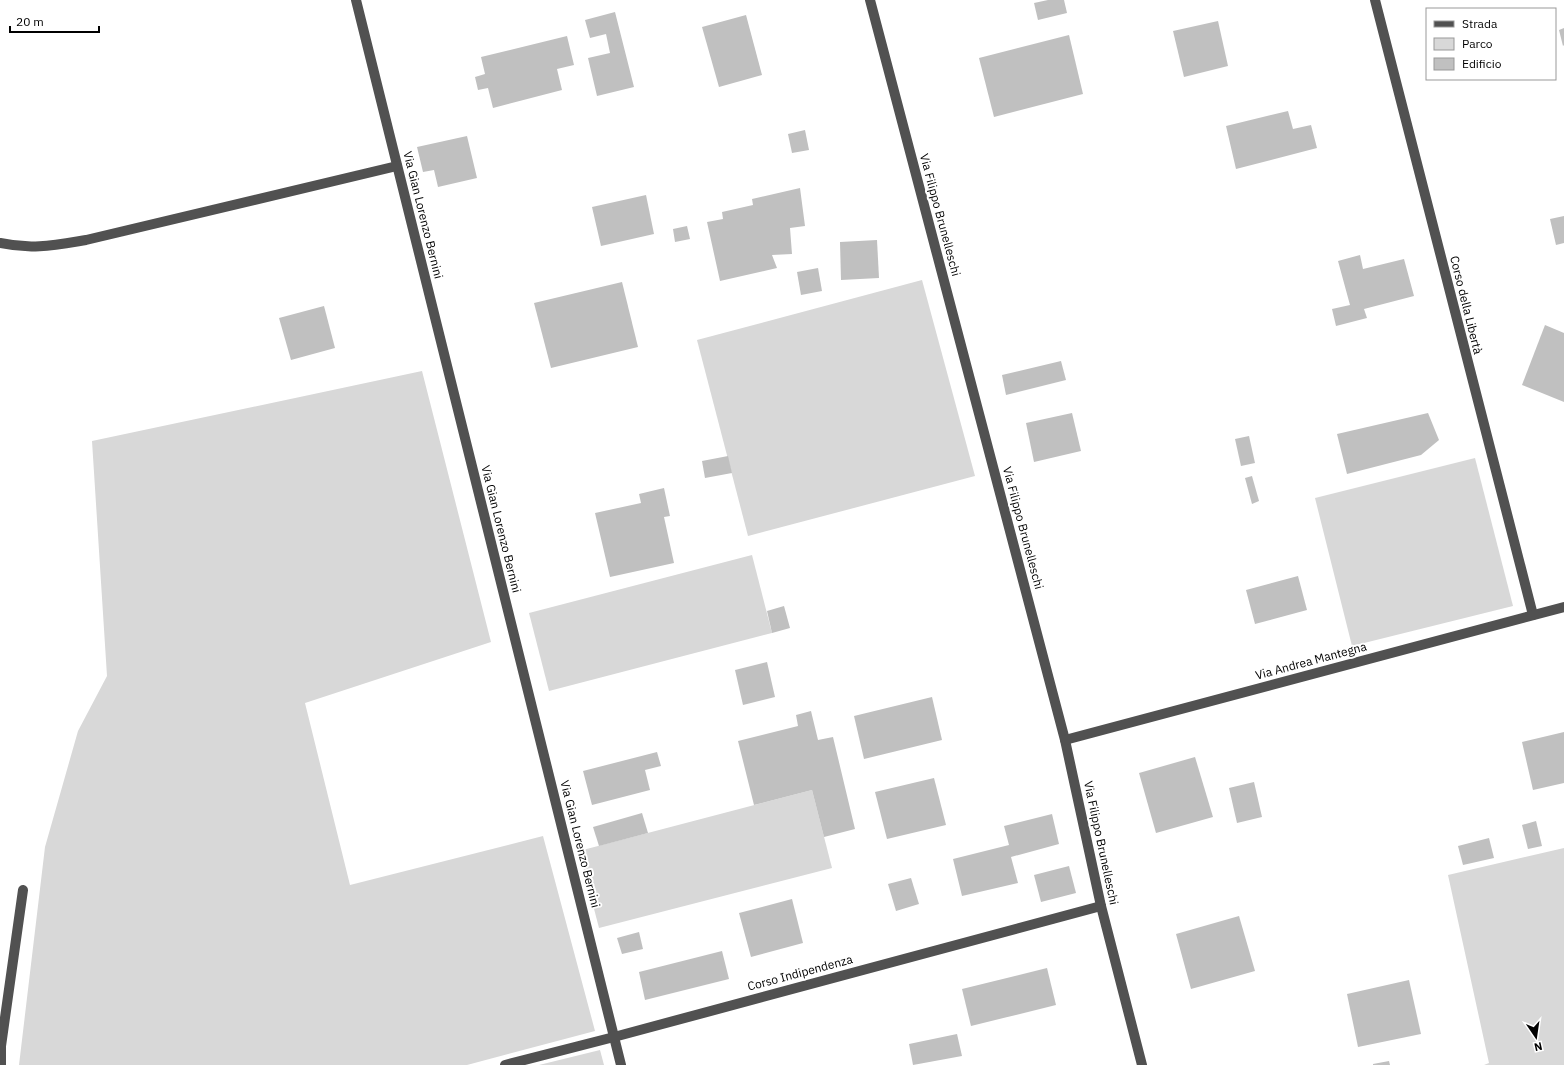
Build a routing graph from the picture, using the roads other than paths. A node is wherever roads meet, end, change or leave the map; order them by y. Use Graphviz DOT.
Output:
graph roads {
  1 [pos="356,0"];
  2 [pos="870,0"];
  3 [pos="1375,0"];
  4 [pos="397,166"];
  5 [pos="0,243"];
  6 [pos="1564,607"];
  7 [pos="1532,616"];
  8 [pos="1065,740"];
  9 [pos="23,890"];
  10 [pos="1101,906"];
  11 [pos="614,1037"];
  12 [pos="1,1065"];
  13 [pos="505,1065"];
  14 [pos="621,1065"];
  15 [pos="1142,1065"];
  1 -- 4 [label="street, Via Gian Lorenzo Bernini"];
  2 -- 8 [label="street, Via Filippo Brunelleschi"];
  3 -- 7 [label="street, Corso della Libertà"];
  4 -- 5 [label="street"];
  4 -- 11 [label="street, Via Gian Lorenzo Bernini"];
  6 -- 7 [label="street, Via Andrea Mantegna"];
  7 -- 8 [label="street, Via Andrea Mantegna"];
  8 -- 10 [label="street, Via Filippo Brunelleschi"];
  9 -- 12 [label="street"];
  10 -- 11 [label="street, Corso Indipendenza"];
  10 -- 15 [label="street, Via Filippo Brunelleschi"];
  11 -- 13 [label="street, Corso Indipendenza"];
  11 -- 14 [label="street, Via Gian Lorenzo Bernini"];
}
